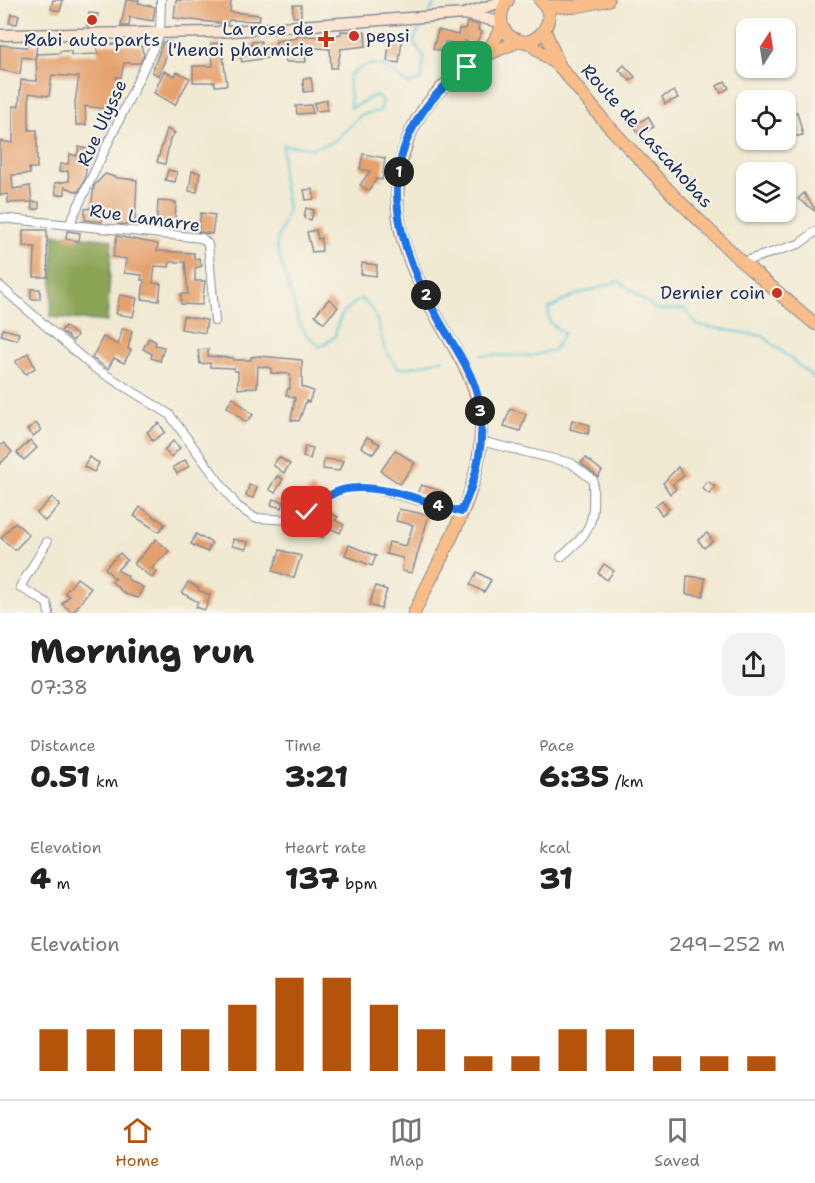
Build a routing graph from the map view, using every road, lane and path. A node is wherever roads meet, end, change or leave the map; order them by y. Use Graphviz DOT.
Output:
graph roads {
  1 [pos="160,0"];
  2 [pos="508,0"];
  3 [pos="608,0"];
  4 [pos="543,3"];
  5 [pos="574,7"];
  6 [pos="464,14"];
  7 [pos="501,24"];
  8 [pos="547,26"];
  9 [pos="160,34"];
  10 [pos="0,35"];
  11 [pos="524,41"];
  12 [pos="480,58"];
  13 [pos="561,68"];
  14 [pos="0,218"];
  15 [pos="70,224"];
  16 [pos="815,232"];
  17 [pos="742,262"];
  18 [pos="1,288"];
  19 [pos="215,321"];
  20 [pos="815,324"];
  21 [pos="480,441"];
  22 [pos="461,512"];
  23 [pos="46,542"];
  24 [pos="561,557"];
  25 [pos="49,613"];
  26 [pos="414,613"];
  1 -- 9 [label="street"];
  2 -- 6 [label="main road"];
  2 -- 7 [label="main road"];
  3 -- 5 [label="main road"];
  4 -- 5 [label="main road"];
  4 -- 8 [label="main road, Route de Lascahobas"];
  5 -- 8 [label="main road"];
  6 -- 7 [label="main road"];
  6 -- 9 [label="main road"];
  7 -- 11 [label="main road, Route de Lascahobas"];
  7 -- 12 [label="main road"];
  8 -- 11 [label="main road"];
  8 -- 13 [label="main road, Route de Lascahobas"];
  9 -- 10 [label="main road"];
  9 -- 15 [label="street, Rue Ulysse"];
  11 -- 12 [label="main road"];
  11 -- 13 [label="main road, Route de Lascahobas"];
  12 -- 21 [label="main road"];
  13 -- 17 [label="main road, Route de Lascahobas"];
  14 -- 15 [label="street, Rue Lamarre"];
  15 -- 19 [label="street, Rue Lamarre"];
  16 -- 17 [label="street"];
  17 -- 20 [label="main road, Route de Lascahobas"];
  18 -- 22 [label="street"];
  21 -- 22 [label="main road"];
  21 -- 24 [label="street"];
  22 -- 26 [label="main road"];
  23 -- 25 [label="street"];
}
